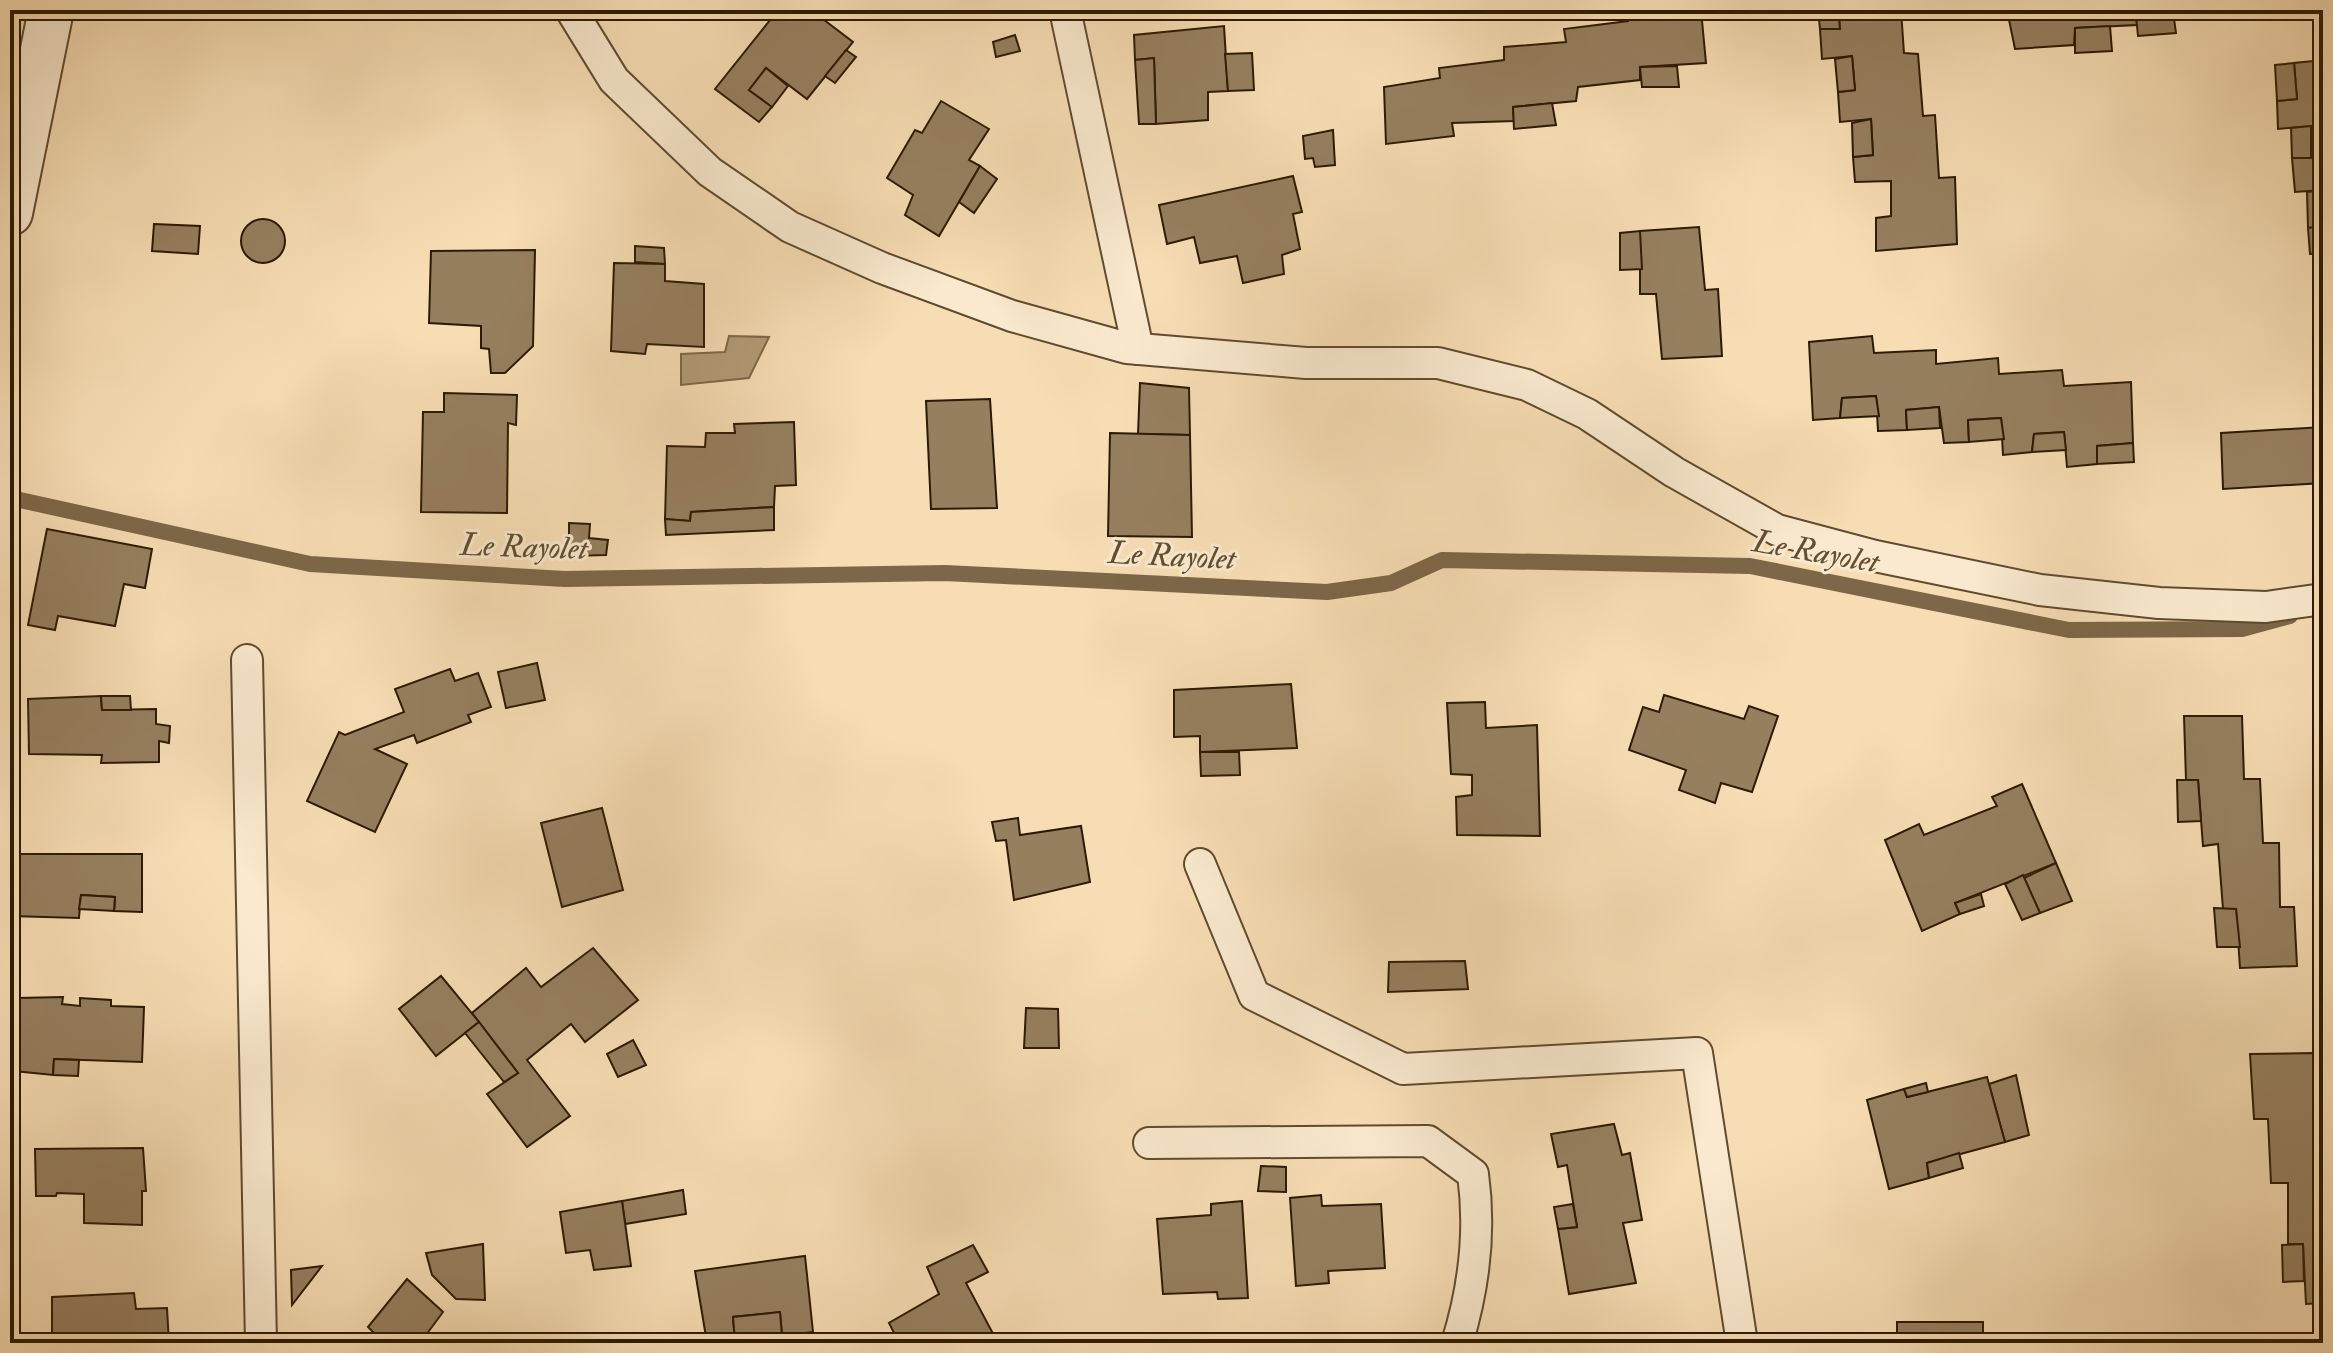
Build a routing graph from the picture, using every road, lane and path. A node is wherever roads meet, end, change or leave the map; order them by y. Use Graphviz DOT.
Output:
graph roads {
  1 [pos="51,10"];
  2 [pos="571,10"];
  3 [pos="1065,10"];
  4 [pos="10,213"];
  5 [pos="1138,349"];
  6 [pos="2323,599"];
  7 [pos="247,660"];
  8 [pos="1200,864"];
  9 [pos="1149,1143"];
  10 [pos="261,1343"];
  11 [pos="1457,1343"];
  12 [pos="1742,1343"];
  1 -- 4 [label="street"];
  2 -- 5 [label="lane"];
  3 -- 5 [label="lane"];
  5 -- 6 [label="lane"];
  7 -- 10 [label="lane"];
  8 -- 12 [label="lane"];
  9 -- 11 [label="lane"];
}
